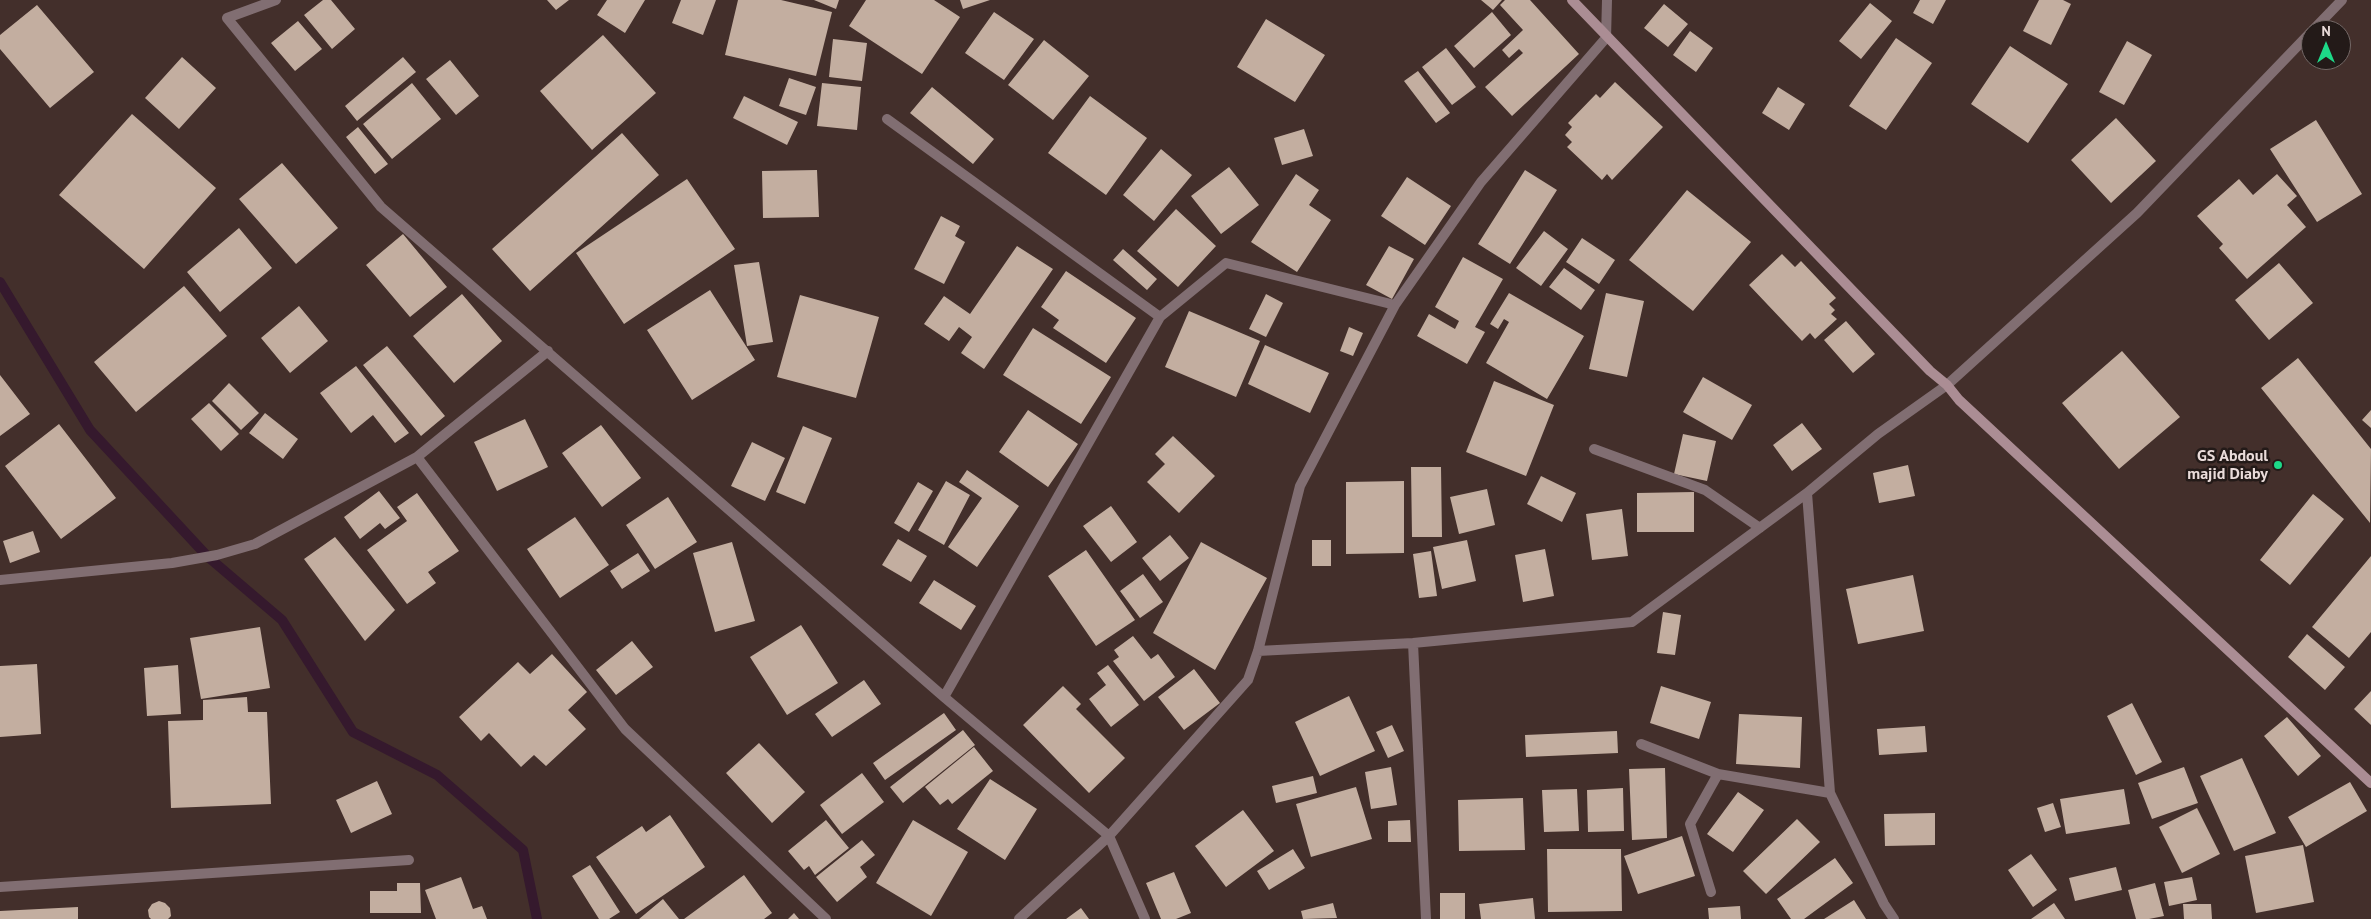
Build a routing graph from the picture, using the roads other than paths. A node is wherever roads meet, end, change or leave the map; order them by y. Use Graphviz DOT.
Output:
graph roads {
  1 [pos="276,0"];
  2 [pos="1572,0"];
  3 [pos="1607,0"];
  4 [pos="2342,0"];
  5 [pos="2323,20"];
  6 [pos="1606,38"];
  7 [pos="2301,42"];
  8 [pos="887,119"];
  9 [pos="1395,305"];
  10 [pos="1160,318"];
  11 [pos="548,351"];
  12 [pos="1947,386"];
  13 [pos="1594,449"];
  14 [pos="417,457"];
  15 [pos="1807,493"];
  16 [pos="1760,528"];
  17 [pos="0,580"];
  18 [pos="1412,643"];
  19 [pos="1258,650"];
  20 [pos="944,697"];
  21 [pos="1641,744"];
  22 [pos="1718,774"];
  23 [pos="2371,783"];
  24 [pos="1830,793"];
  25 [pos="1110,836"];
  26 [pos="410,860"];
  27 [pos="0,887"];
  28 [pos="1711,892"];
  29 [pos="826,919"];
  30 [pos="1018,919"];
  31 [pos="1144,919"];
  32 [pos="1426,919"];
  33 [pos="1894,919"];
  1 -- 11 [label="street"];
  2 -- 6 [label="street"];
  3 -- 6 [label="street"];
  4 -- 5 [label="street"];
  6 -- 9 [label="street"];
  6 -- 12 [label="street"];
  7 -- 12 [label="street"];
  8 -- 10 [label="street"];
  9 -- 10 [label="street"];
  9 -- 19 [label="street"];
  10 -- 20 [label="street"];
  11 -- 14 [label="street"];
  11 -- 20 [label="street"];
  12 -- 15 [label="street"];
  12 -- 23 [label="street"];
  13 -- 16 [label="street"];
  14 -- 17 [label="street"];
  14 -- 29 [label="street"];
  15 -- 16 [label="street"];
  15 -- 24 [label="street"];
  16 -- 18 [label="street"];
  18 -- 19 [label="street"];
  18 -- 32 [label="street"];
  19 -- 25 [label="street"];
  20 -- 25 [label="street"];
  21 -- 22 [label="street"];
  22 -- 24 [label="street"];
  22 -- 28 [label="street"];
  24 -- 33 [label="street"];
  25 -- 30 [label="street"];
  25 -- 31 [label="street"];
  26 -- 27 [label="street"];
}
